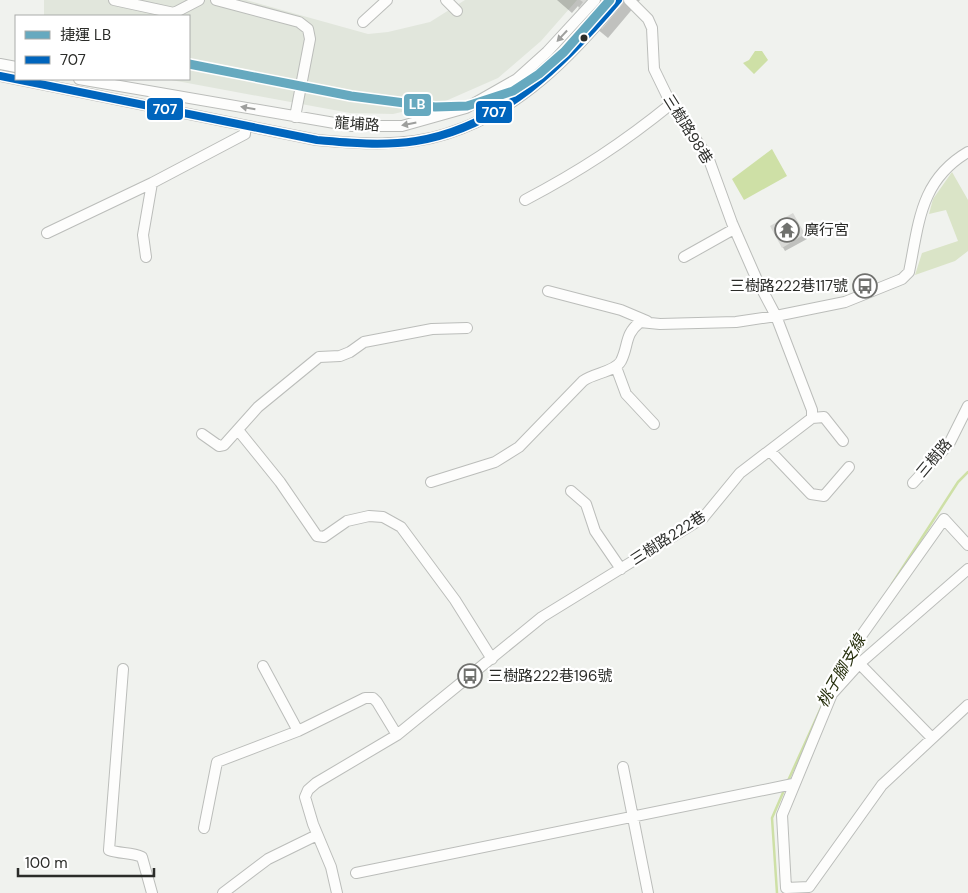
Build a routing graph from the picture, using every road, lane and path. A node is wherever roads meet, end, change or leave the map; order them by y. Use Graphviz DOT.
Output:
graph roads {
  1 [pos="114,0"];
  2 [pos="199,0"];
  3 [pos="216,0"];
  4 [pos="387,0"];
  5 [pos="446,0"];
  6 [pos="594,0"];
  7 [pos="618,0"];
  8 [pos="629,0"];
  9 [pos="457,11"];
  10 [pos="363,22"];
  11 [pos="0,64"];
  12 [pos="15,67"];
  13 [pos="0,76"];
  14 [pos="15,79"];
  15 [pos="21,80"];
  16 [pos="86,80"];
  17 [pos="671,104"];
  18 [pos="295,116"];
  19 [pos="245,127"];
  20 [pos="968,152"];
  21 [pos="152,183"];
  22 [pos="525,200"];
  23 [pos="734,229"];
  24 [pos="47,233"];
  25 [pos="146,257"];
  26 [pos="684,257"];
  27 [pos="548,291"];
  28 [pos="776,316"];
  29 [pos="648,321"];
  30 [pos="467,328"];
  31 [pos="616,367"];
  32 [pos="968,406"];
  33 [pos="812,418"];
  34 [pos="654,424"];
  35 [pos="238,430"];
  36 [pos="202,434"];
  37 [pos="843,441"];
  38 [pos="770,450"];
  39 [pos="849,467"];
  40 [pos="431,482"];
  41 [pos="914,483"];
  42 [pos="570,491"];
  43 [pos="968,545"];
  44 [pos="621,569"];
  45 [pos="968,569"];
  46 [pos="492,659"];
  47 [pos="859,664"];
  48 [pos="263,666"];
  49 [pos="123,669"];
  50 [pos="968,705"];
  51 [pos="298,731"];
  52 [pos="397,735"];
  53 [pos="932,738"];
  54 [pos="623,767"];
  55 [pos="793,784"];
  56 [pos="633,816"];
  57 [pos="204,828"];
  58 [pos="317,835"];
  59 [pos="356,873"];
  60 [pos="336,892"];
  61 [pos="152,893"];
  62 [pos="223,893"];
  63 [pos="648,893"];
  1 -- 2 [label="street"];
  3 -- 18 [label="street"];
  4 -- 10 [label="street"];
  5 -- 9 [label="street"];
  6 -- 18 [label="street, 龍埔路, one-way"];
  7 -- 19 [label="street, 龍埔路"];
  8 -- 17 [label="street, 三樹路98巷"];
  11 -- 12 [label="street"];
  13 -- 14 [label="street, 龍埔路"];
  15 -- 19 [label="street, 龍埔路"];
  18 -- 16 [label="street, 龍埔路, one-way"];
  17 -- 22 [label="street"];
  17 -- 23 [label="street, 三樹路98巷"];
  19 -- 21 [label="street"];
  20 -- 28 [label="street"];
  21 -- 24 [label="street"];
  21 -- 25 [label="street"];
  23 -- 26 [label="street"];
  23 -- 28 [label="street, 三樹路98巷"];
  27 -- 29 [label="street"];
  28 -- 29 [label="street"];
  28 -- 33 [label="street"];
  29 -- 31 [label="street"];
  30 -- 35 [label="street"];
  31 -- 34 [label="street"];
  31 -- 40 [label="street"];
  32 -- 41 [label="street, 三樹路"];
  33 -- 37 [label="street"];
  33 -- 38 [label="street, 三樹路222巷"];
  35 -- 36 [label="street"];
  35 -- 46 [label="street"];
  38 -- 39 [label="street"];
  38 -- 44 [label="street, 三樹路222巷"];
  42 -- 44 [label="street"];
  43 -- 47 [label="street"];
  44 -- 46 [label="street, 三樹路222巷"];
  45 -- 47 [label="street"];
  46 -- 52 [label="street, 三樹路222巷"];
  47 -- 53 [label="street"];
  47 -- 55 [label="street"];
  48 -- 51 [label="street"];
  49 -- 61 [label="street"];
  50 -- 53 [label="street"];
  51 -- 52 [label="street"];
  51 -- 57 [label="street"];
  52 -- 58 [label="street, 三樹路222巷"];
  53 -- 55 [label="street"];
  54 -- 56 [label="street"];
  55 -- 56 [label="street"];
  56 -- 59 [label="street"];
  56 -- 63 [label="street"];
  58 -- 60 [label="street, 三樹路222巷"];
  58 -- 62 [label="street"];
}
